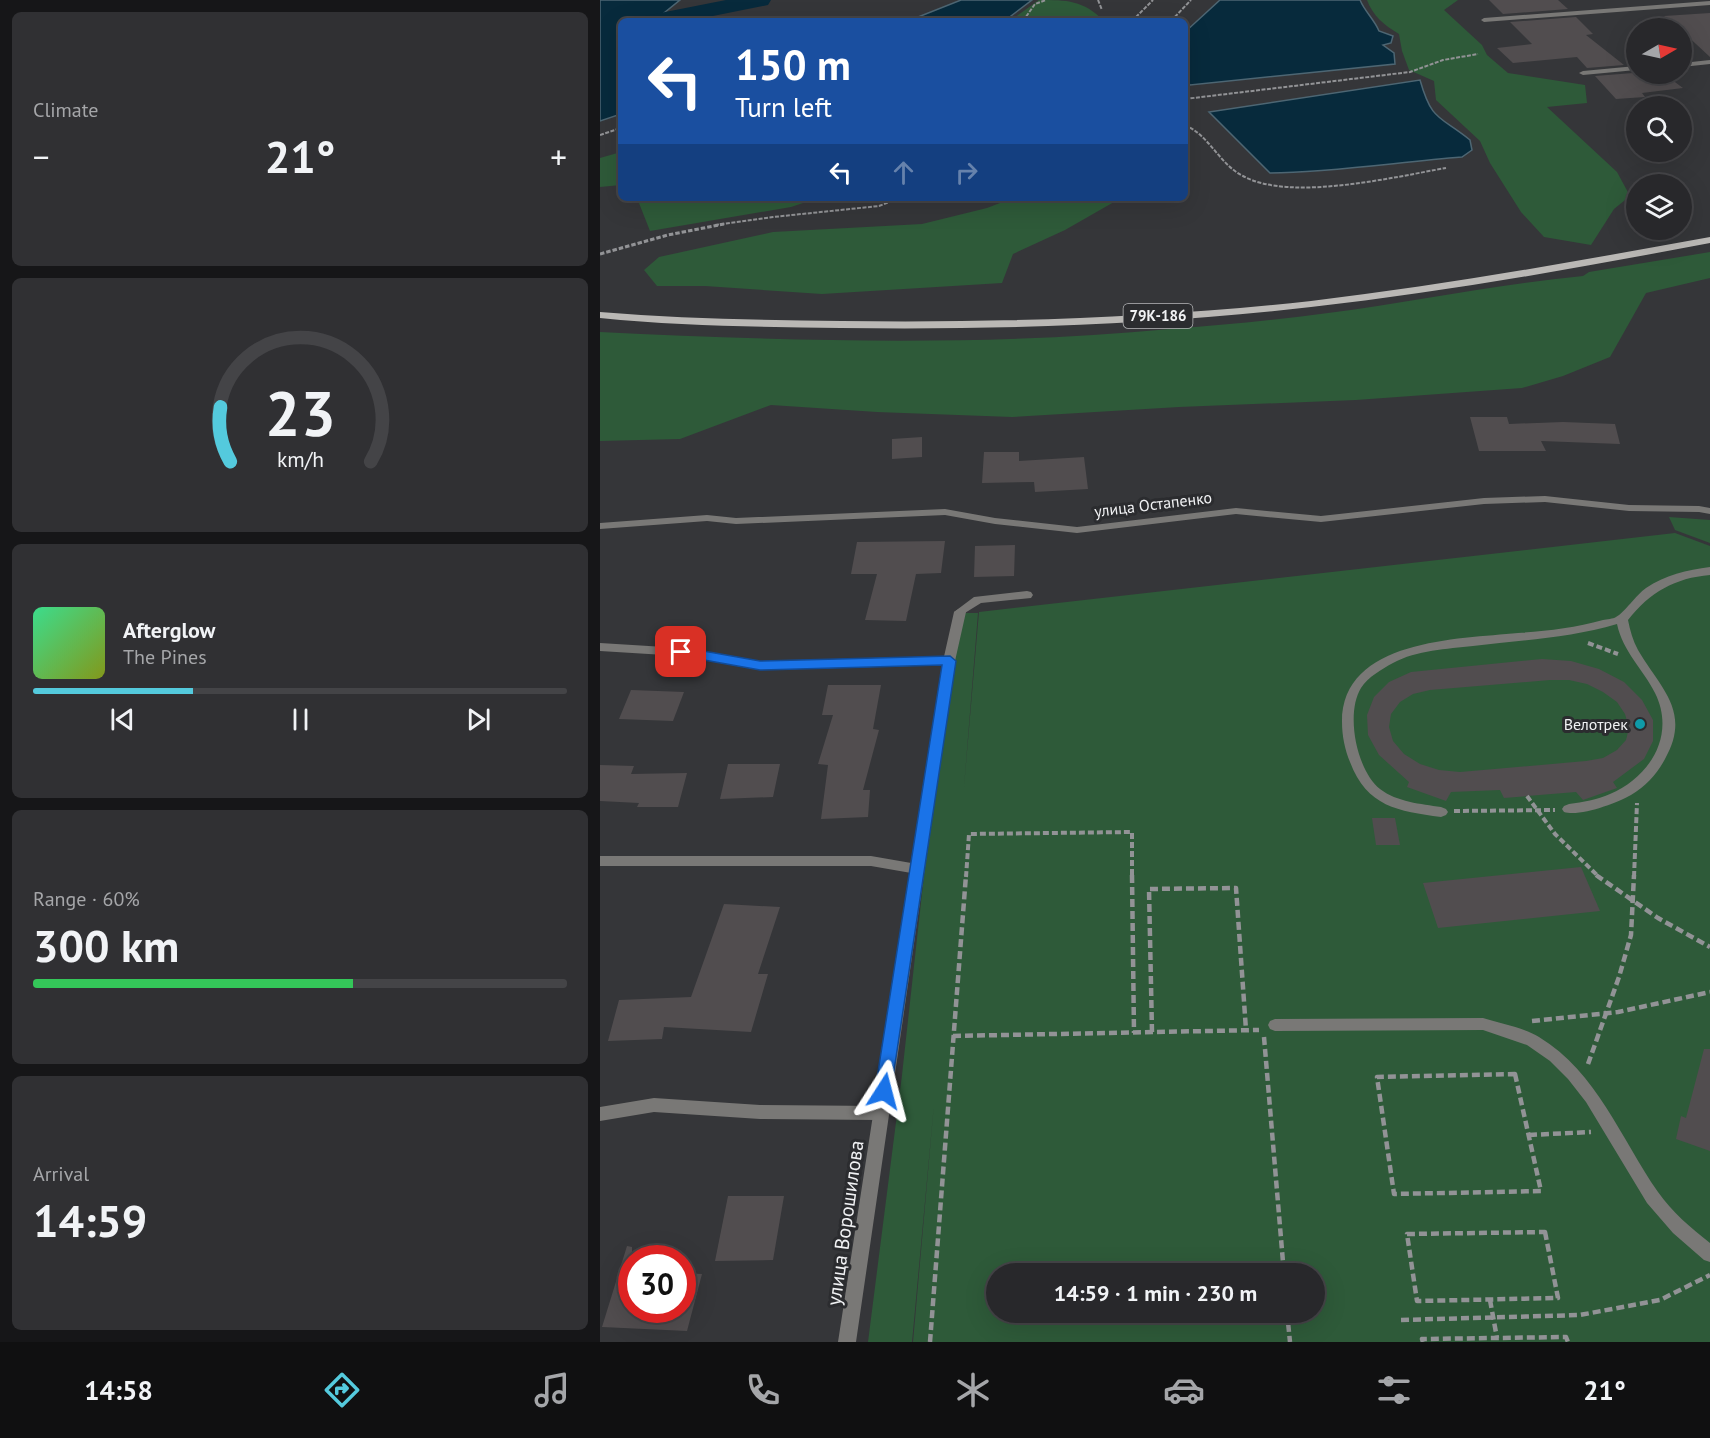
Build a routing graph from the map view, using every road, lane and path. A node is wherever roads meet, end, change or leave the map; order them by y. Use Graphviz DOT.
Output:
graph roads {
  1 [pos="1046,0"];
  2 [pos="1098,0"];
  3 [pos="1153,0"];
  4 [pos="1191,0"];
  5 [pos="1710,3"];
  6 [pos="1102,10"];
  7 [pos="1025,18"];
  8 [pos="1135,18"];
  9 [pos="1174,18"];
  10 [pos="1484,20"];
  11 [pos="1478,54"];
  12 [pos="1710,62"];
  13 [pos="1692,64"];
  14 [pos="1626,69"];
  15 [pos="1583,73"];
  16 [pos="1188,99"];
  17 [pos="1188,127"];
  18 [pos="618,129"];
  19 [pos="600,135"];
  20 [pos="1446,168"];
  21 [pos="891,201"];
  22 [pos="1710,240"];
  23 [pos="600,254"];
  24 [pos="600,315"];
  25 [pos="1710,512"];
  26 [pos="600,526"];
  27 [pos="1710,571"];
  28 [pos="1027,595"];
  29 [pos="1622,619"];
  30 [pos="1580,641"];
  31 [pos="600,647"];
  32 [pos="950,661"];
  33 [pos="1642,667"];
  34 [pos="1638,784"];
  35 [pos="1527,796"];
  36 [pos="1569,809"];
  37 [pos="1537,810"];
  38 [pos="1441,812"];
  39 [pos="600,861"];
  40 [pos="917,869"];
  41 [pos="1632,900"];
  42 [pos="1710,947"];
  43 [pos="1710,992"];
  44 [pos="1605,1014"];
  45 [pos="1522,1021"];
  46 [pos="1269,1027"];
  47 [pos="1246,1030"];
  48 [pos="1152,1032"];
  49 [pos="1134,1033"];
  50 [pos="953,1036"];
  51 [pos="1591,1098"];
  52 [pos="600,1113"];
  53 [pos="880,1113"];
  54 [pos="1610,1128"];
  55 [pos="1529,1135"];
  56 [pos="1710,1254"];
  57 [pos="1283,1263"];
  58 [pos="1710,1275"];
  59 [pos="1490,1300"];
  60 [pos="1493,1317"];
  61 [pos="1401,1320"];
  62 [pos="1288,1323"];
  63 [pos="1497,1338"];
  64 [pos="847,1342"];
  65 [pos="930,1342"];
  66 [pos="1290,1342"];
  67 [pos="1423,1342"];
  68 [pos="1568,1342"];
  1 -- 7 [label="path"];
  2 -- 6 [label="path"];
  3 -- 8 [label="path"];
  4 -- 9 [label="path"];
  5 -- 10 [label="street"];
  11 -- 16 [label="path"];
  12 -- 13 [label="street"];
  14 -- 15 [label="street"];
  17 -- 20 [label="path"];
  18 -- 19 [label="path"];
  21 -- 23 [label="path"];
  22 -- 24 [label="main road, 79К-186"];
  25 -- 26 [label="street, улица Остапенко"];
  27 -- 29 [label="street"];
  28 -- 32 [label="street, улица Ворошилова"];
  29 -- 33 [label="street"];
  29 -- 38 [label="street"];
  30 -- 33 [label="path"];
  31 -- 32 [label="street"];
  32 -- 40 [label="street, улица Ворошилова"];
  33 -- 34 [label="street"];
  34 -- 36 [label="street"];
  34 -- 41 [label="path"];
  35 -- 37 [label="path"];
  36 -- 37 [label="path"];
  37 -- 38 [label="path"];
  37 -- 41 [label="path"];
  39 -- 40 [label="street"];
  40 -- 53 [label="street, улица Ворошилова"];
  41 -- 42 [label="path"];
  41 -- 44 [label="path"];
  43 -- 44 [label="path"];
  44 -- 45 [label="path"];
  44 -- 51 [label="path"];
  46 -- 47 [label="path"];
  46 -- 51 [label="street"];
  46 -- 57 [label="path"];
  47 -- 48 [label="path"];
  47 -- 48 [label="path"];
  48 -- 49 [label="path"];
  49 -- 50 [label="path"];
  49 -- 50 [label="path"];
  50 -- 65 [label="path"];
  51 -- 54 [label="street"];
  52 -- 53 [label="street"];
  53 -- 64 [label="street, улица Ворошилова"];
  54 -- 55 [label="path"];
  54 -- 56 [label="street"];
  55 -- 55 [label="path"];
  58 -- 60 [label="path"];
  59 -- 59 [label="path"];
  59 -- 60 [label="path"];
  60 -- 61 [label="path"];
  60 -- 63 [label="path"];
  62 -- 66 [label="path"];
  63 -- 67 [label="path"];
  63 -- 68 [label="path"];
}
